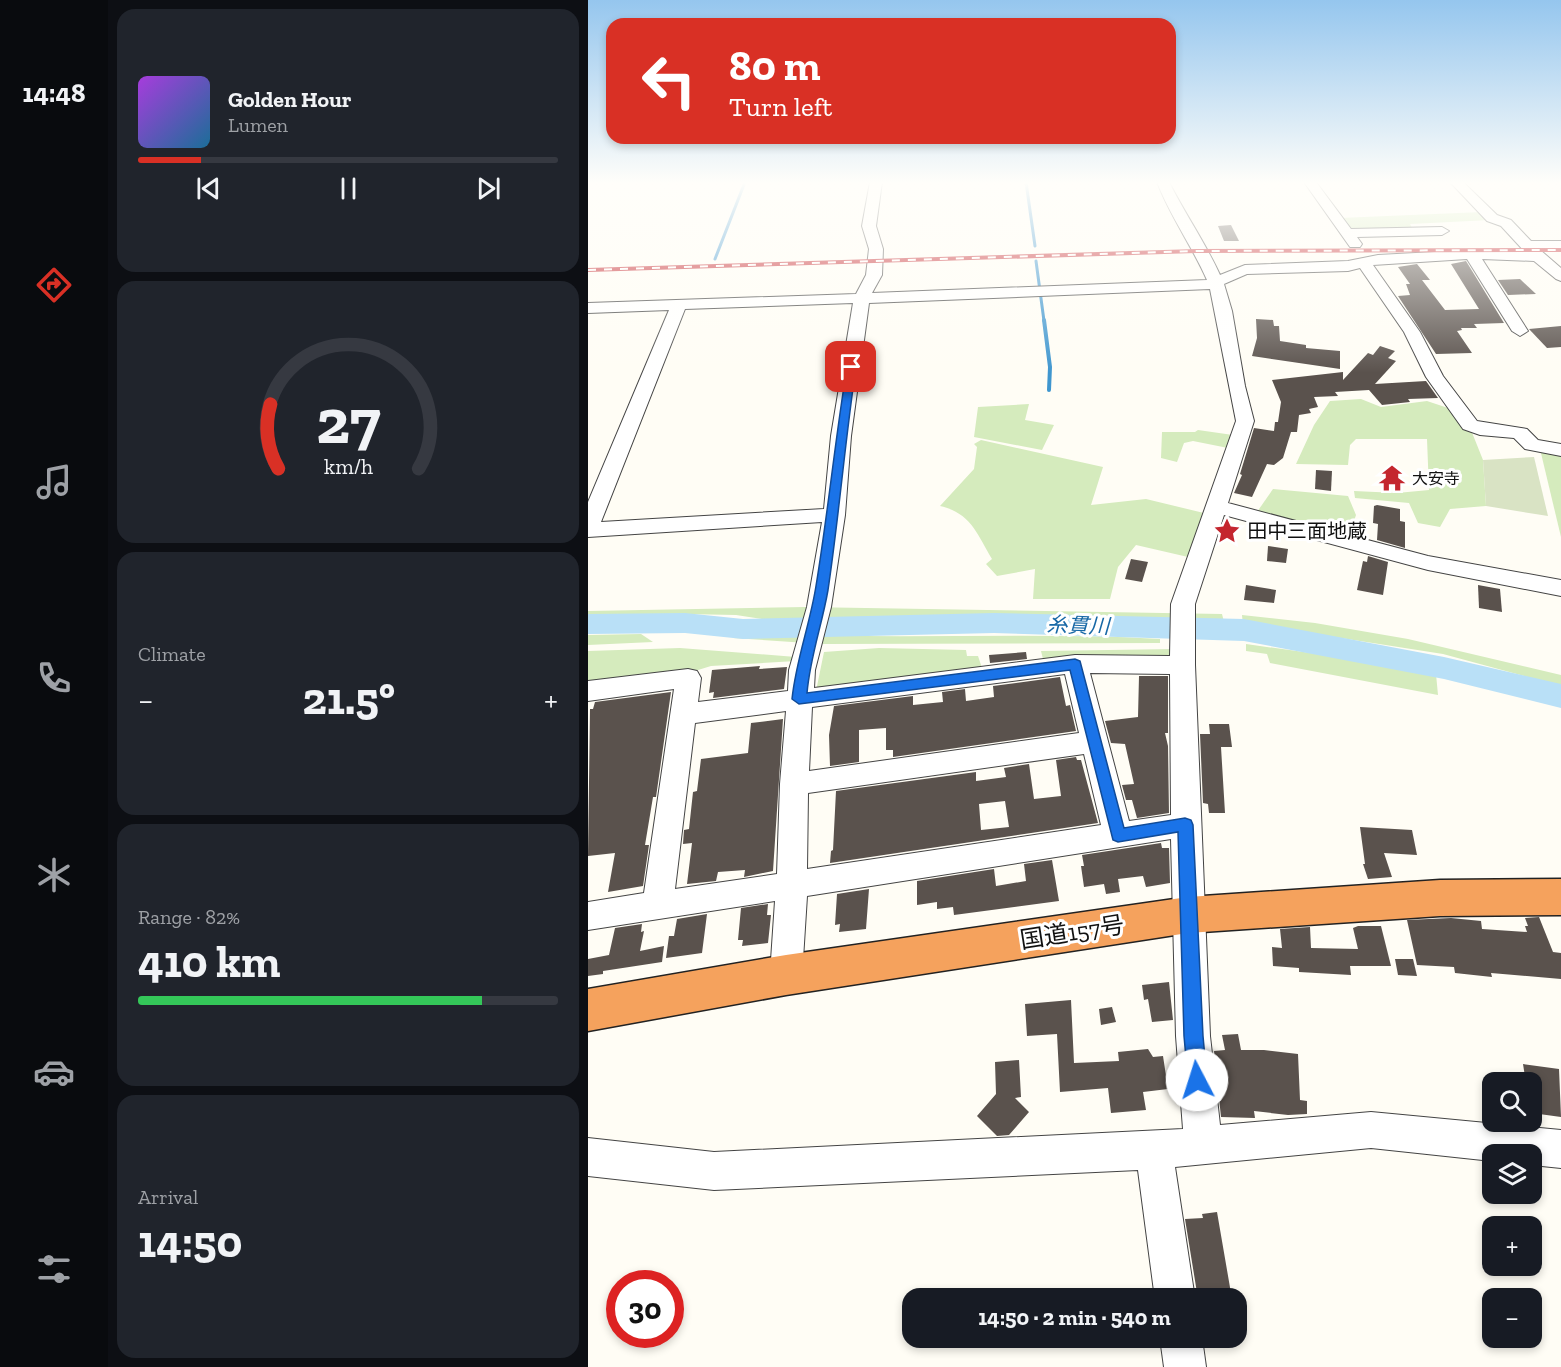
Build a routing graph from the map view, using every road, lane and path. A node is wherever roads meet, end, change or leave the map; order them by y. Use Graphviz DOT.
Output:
graph roads {
  1 [pos="875,246"];
  2 [pos="1199,246"];
  3 [pos="1528,246"];
  4 [pos="1557,246"];
  5 [pos="1533,251"];
  6 [pos="1472,254"];
  7 [pos="1416,256"];
  8 [pos="1364,262"];
  9 [pos="1427,272"];
  10 [pos="1561,276"];
  11 [pos="1216,282"];
  12 [pos="862,298"];
  13 [pos="679,305"];
  14 [pos="588,308"];
  15 [pos="1520,331"];
  16 [pos="1561,450"];
  17 [pos="1215,506"];
  18 [pos="834,515"];
  19 [pos="588,529"];
  20 [pos="1561,588"];
  21 [pos="1075,664"];
  22 [pos="1182,665"];
  23 [pos="588,691"];
  24 [pos="799,699"];
  25 [pos="684,714"];
  26 [pos="1094,742"];
  27 [pos="794,784"];
  28 [pos="1185,825"];
  29 [pos="1118,836"];
  30 [pos="792,885"];
  31 [pos="1561,897"];
  32 [pos="658,905"];
  33 [pos="1188,915"];
  34 [pos="588,916"];
  35 [pos="786,975"];
  36 [pos="588,1010"];
  37 [pos="1203,1145"];
  38 [pos="1561,1149"];
  39 [pos="1154,1151"];
  40 [pos="588,1157"];
  41 [pos="1173,1288"];
  42 [pos="1182,1348"];
  43 [pos="1185,1367"];
  1 -- 12 [label="street"];
  2 -- 11 [label="street"];
  3 -- 5 [label="street"];
  4 -- 5 [label="street"];
  5 -- 6 [label="street"];
  5 -- 10 [label="street"];
  6 -- 7 [label="street"];
  6 -- 15 [label="street"];
  7 -- 8 [label="street"];
  7 -- 9 [label="street"];
  8 -- 11 [label="street"];
  8 -- 16 [label="street"];
  11 -- 12 [label="street"];
  11 -- 17 [label="street"];
  12 -- 13 [label="street"];
  12 -- 18 [label="street"];
  13 -- 14 [label="street"];
  13 -- 19 [label="street"];
  17 -- 20 [label="street"];
  17 -- 22 [label="street"];
  18 -- 19 [label="street"];
  18 -- 24 [label="street"];
  21 -- 22 [label="street"];
  21 -- 24 [label="street"];
  21 -- 26 [label="street"];
  22 -- 28 [label="street"];
  23 -- 25 [label="street"];
  24 -- 25 [label="street"];
  24 -- 27 [label="street"];
  25 -- 32 [label="street"];
  26 -- 27 [label="street"];
  26 -- 29 [label="street"];
  27 -- 30 [label="street"];
  28 -- 29 [label="street"];
  28 -- 33 [label="street"];
  29 -- 30 [label="street"];
  30 -- 32 [label="street"];
  30 -- 35 [label="street"];
  31 -- 33 [label="highway, 国道157号"];
  32 -- 34 [label="street"];
  33 -- 35 [label="highway, 国道157号"];
  33 -- 37 [label="street"];
  35 -- 36 [label="highway, 国道157号"];
  37 -- 38 [label="street"];
  37 -- 39 [label="street"];
  39 -- 40 [label="street"];
  39 -- 41 [label="street"];
  42 -- 43 [label="street"];
}
